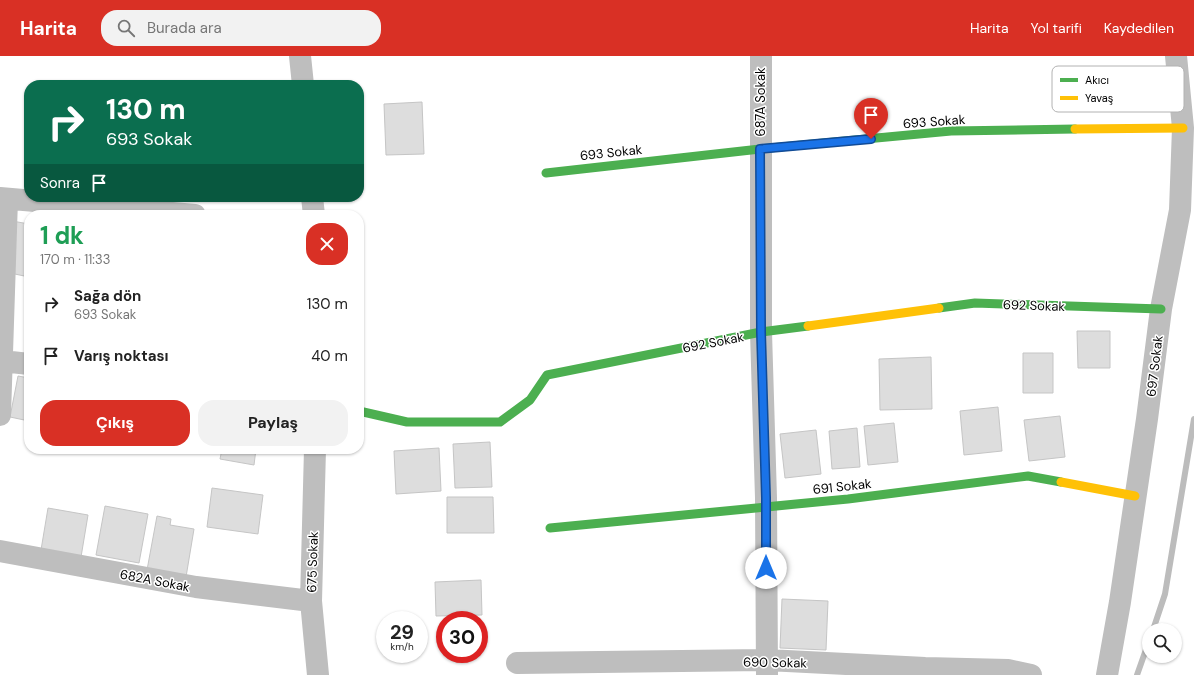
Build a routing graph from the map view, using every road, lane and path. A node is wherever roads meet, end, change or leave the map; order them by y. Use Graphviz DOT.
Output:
graph roads {
  1 [pos="300,56"];
  2 [pos="760,56"];
  3 [pos="1176,56"];
  4 [pos="1177,66"];
  5 [pos="302,80"];
  6 [pos="1181,112"];
  7 [pos="1183,128"];
  8 [pos="760,149"];
  9 [pos="546,173"];
  10 [pos="4,198"];
  11 [pos="24,200"];
  12 [pos="49,202"];
  13 [pos="139,210"];
  14 [pos="1161,309"];
  15 [pos="761,332"];
  16 [pos="2,361"];
  17 [pos="24,363"];
  18 [pos="364,412"];
  19 [pos="0,415"];
  20 [pos="315,454"];
  21 [pos="1135,496"];
  22 [pos="766,507"];
  23 [pos="550,528"];
  24 [pos="0,551"];
  25 [pos="311,601"];
  26 [pos="517,663"];
  27 [pos="767,668"];
  28 [pos="318,675"];
  29 [pos="1031,675"];
  30 [pos="1107,675"];
  1 -- 5 [label="street"];
  2 -- 8 [label="street, 687A Sokak"];
  3 -- 4 [label="street, 697 Sokak"];
  6 -- 7 [label="street, 697 Sokak"];
  7 -- 8 [label="street, 693 Sokak"];
  7 -- 14 [label="street, 697 Sokak"];
  8 -- 9 [label="street, 693 Sokak"];
  8 -- 15 [label="street, 687A Sokak"];
  10 -- 11 [label="street"];
  10 -- 16 [label="street"];
  12 -- 13 [label="street"];
  14 -- 15 [label="street, 692 Sokak"];
  14 -- 21 [label="street, 697 Sokak"];
  15 -- 18 [label="street, 692 Sokak"];
  15 -- 22 [label="street, 687A Sokak"];
  16 -- 17 [label="street"];
  16 -- 19 [label="street"];
  20 -- 25 [label="street, 675 Sokak"];
  21 -- 22 [label="street, 691 Sokak"];
  21 -- 30 [label="street, 697 Sokak"];
  22 -- 23 [label="street, 691 Sokak"];
  22 -- 27 [label="street, 687A Sokak"];
  24 -- 25 [label="street, 682A Sokak"];
  25 -- 28 [label="street, 675 Sokak"];
  26 -- 27 [label="street, 690 Sokak"];
  27 -- 29 [label="street, 690 Sokak"];
}
